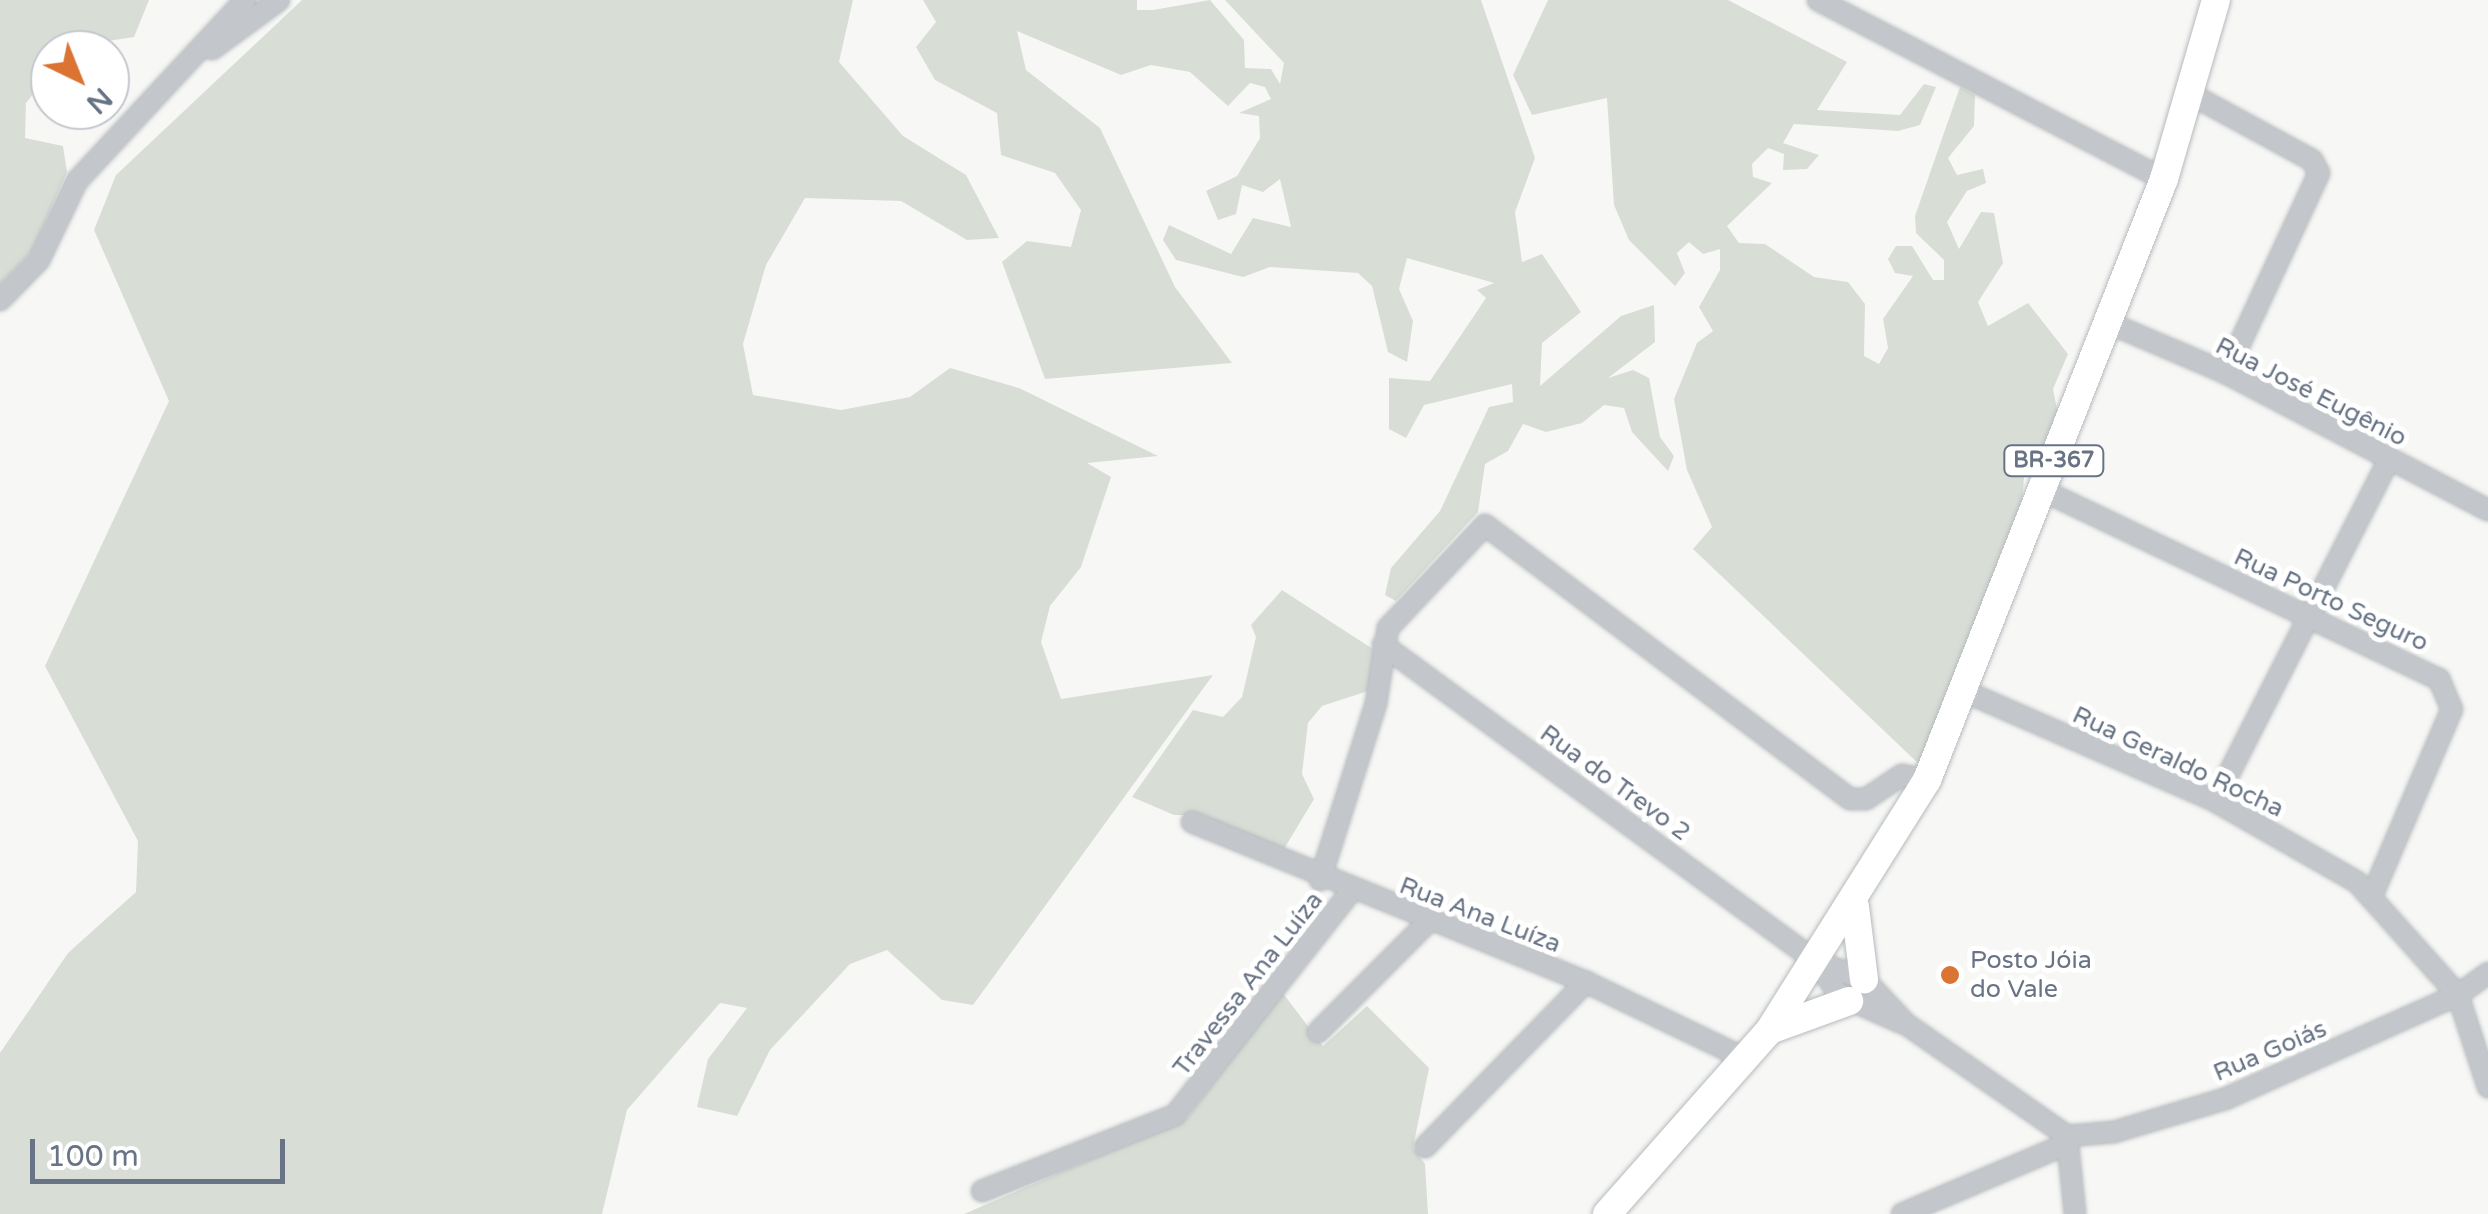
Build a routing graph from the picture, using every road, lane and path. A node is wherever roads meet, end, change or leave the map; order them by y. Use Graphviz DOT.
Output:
graph roads {
  1 [pos="246,0"];
  2 [pos="279,0"];
  3 [pos="2216,0"];
  4 [pos="1821,1"];
  5 [pos="180,71"];
  6 [pos="2194,96"];
  7 [pos="2164,179"];
  8 [pos="0,300"];
  9 [pos="2109,323"];
  10 [pos="2226,373"];
  11 [pos="2388,461"];
  12 [pos="2042,490"];
  13 [pos="2488,510"];
  14 [pos="2307,617"];
  15 [pos="1382,645"];
  16 [pos="1966,692"];
  17 [pos="1927,780"];
  18 [pos="2215,802"];
  19 [pos="1192,822"];
  20 [pos="1320,880"];
  21 [pos="1351,891"];
  22 [pos="2372,896"];
  23 [pos="1855,907"];
  24 [pos="1428,922"];
  25 [pos="1818,962"];
  26 [pos="2488,973"];
  27 [pos="1586,982"];
  28 [pos="1856,990"];
  29 [pos="2458,995"];
  30 [pos="1769,1031"];
  31 [pos="1318,1032"];
  32 [pos="1748,1060"];
  33 [pos="2488,1087"];
  34 [pos="2064,1138"];
  35 [pos="1425,1147"];
  36 [pos="1641,1180"];
  37 [pos="982,1191"];
  38 [pos="1607,1214"];
  39 [pos="1620,1214"];
  40 [pos="1902,1214"];
  41 [pos="2075,1214"];
  1 -- 5 [label="street"];
  2 -- 5 [label="street"];
  3 -- 6 [label="main road, BR-367"];
  4 -- 7 [label="street"];
  5 -- 8 [label="street"];
  6 -- 7 [label="main road, BR-367"];
  6 -- 10 [label="street"];
  7 -- 9 [label="main road, BR-367"];
  9 -- 10 [label="street, Rua José Eugênio"];
  9 -- 12 [label="main road, BR-367"];
  10 -- 11 [label="street, Rua José Eugênio"];
  11 -- 13 [label="street, Rua José Eugênio"];
  11 -- 14 [label="street"];
  12 -- 14 [label="street, Rua Porto Seguro"];
  12 -- 16 [label="main road, BR-367"];
  14 -- 18 [label="street"];
  14 -- 22 [label="street, Rua Porto Seguro"];
  15 -- 17 [label="street"];
  15 -- 20 [label="street"];
  15 -- 25 [label="street, Rua do Trevo 2"];
  16 -- 17 [label="main road, BR-367"];
  16 -- 18 [label="street, Rua Geraldo Rocha"];
  17 -- 23 [label="main road, BR-367"];
  18 -- 22 [label="street, Rua Geraldo Rocha"];
  19 -- 20 [label="street, Rua Ana Luíza"];
  20 -- 21 [label="street, Rua Ana Luíza"];
  21 -- 24 [label="street, Rua Ana Luíza"];
  21 -- 37 [label="street, Travessa Ana Luíza"];
  22 -- 29 [label="street, Rua Geraldo Rocha"];
  23 -- 25 [label="main road, BR-367"];
  23 -- 28 [label="main road"];
  24 -- 27 [label="street, Rua Ana Luíza"];
  24 -- 31 [label="street"];
  25 -- 28 [label="street, Rua do Trevo 2"];
  25 -- 30 [label="main road, BR-367"];
  26 -- 29 [label="street, Rua Goiás"];
  27 -- 32 [label="street, Rua Ana Luíza"];
  27 -- 35 [label="street"];
  28 -- 30 [label="main road"];
  28 -- 34 [label="street"];
  29 -- 33 [label="street, Rua Geraldo Rocha"];
  29 -- 34 [label="street, Rua Goiás"];
  30 -- 32 [label="main road, BR-367"];
  32 -- 36 [label="main road, BR-367"];
  34 -- 40 [label="street, Rua Goiás"];
  34 -- 41 [label="street"];
  36 -- 38 [label="main road, BR-367"];
  36 -- 39 [label="street"];
}
